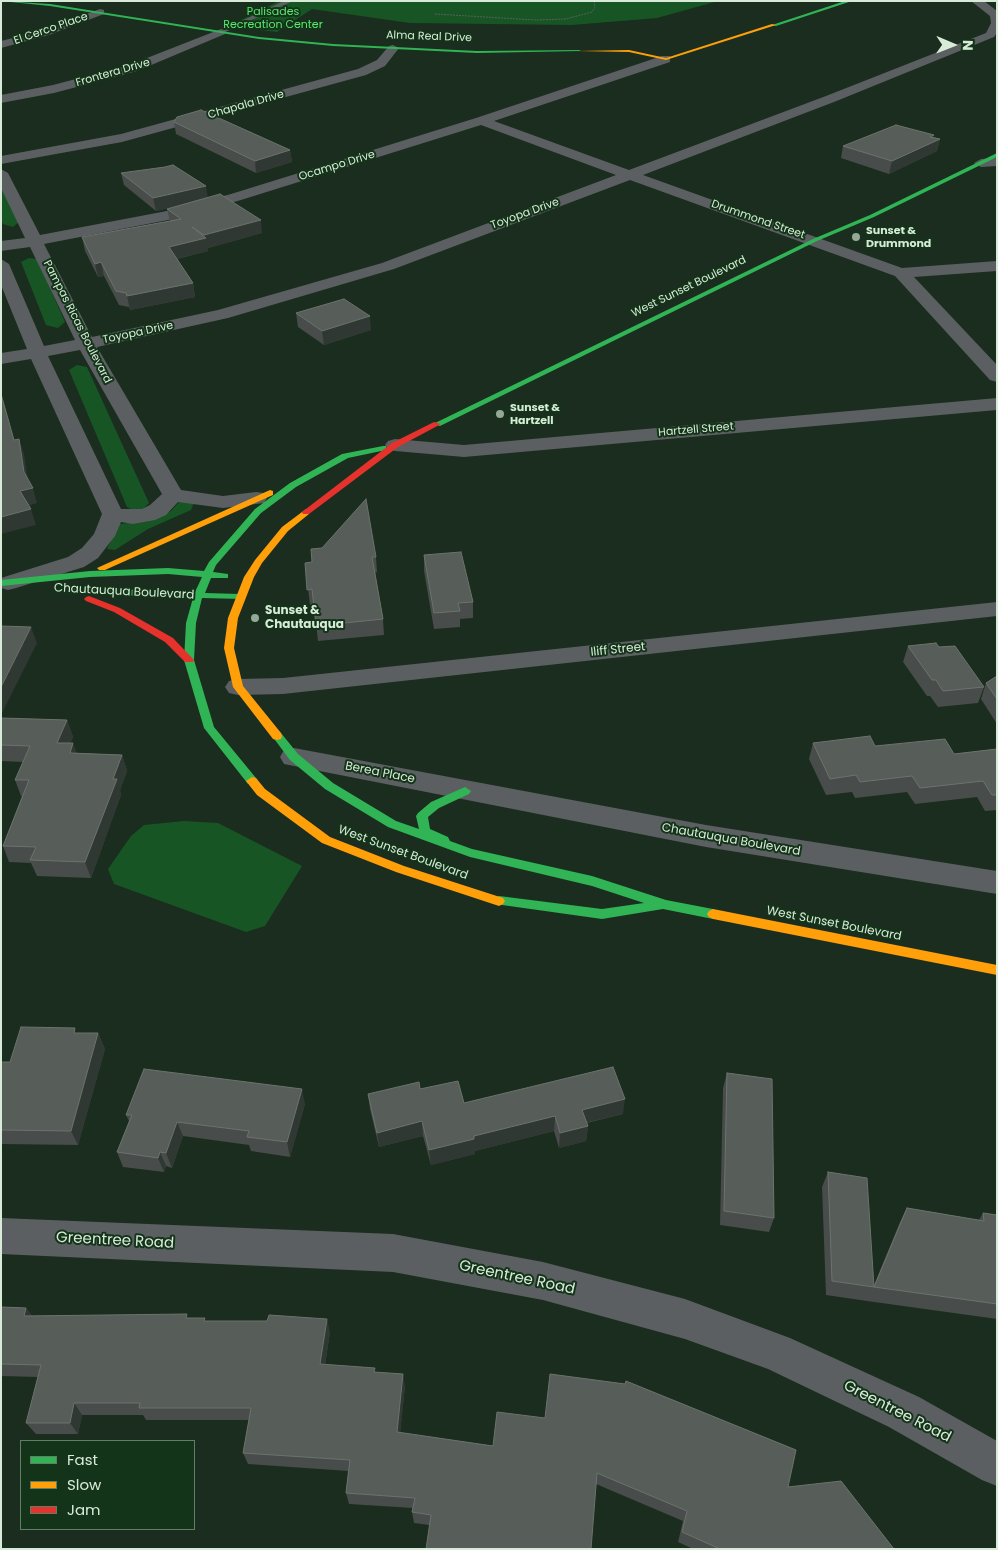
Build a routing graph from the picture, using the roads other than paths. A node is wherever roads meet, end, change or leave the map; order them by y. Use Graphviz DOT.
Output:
graph roads {
  1 [pos="290,1"];
  2 [pos="850,1"];
  3 [pos="976,1"];
  4 [pos="1,2"];
  5 [pos="100,12"];
  6 [pos="995,29"];
  7 [pos="221,32"];
  8 [pos="1,45"];
  9 [pos="393,48"];
  10 [pos="664,50"];
  11 [pos="1,99"];
  12 [pos="481,121"];
  13 [pos="997,155"];
  14 [pos="1,160"];
  15 [pos="997,162"];
  16 [pos="982,163"];
  17 [pos="1,173"];
  18 [pos="630,175"];
  19 [pos="815,240"];
  20 [pos="36,241"];
  21 [pos="1,246"];
  22 [pos="1,264"];
  23 [pos="997,266"];
  24 [pos="901,272"];
  25 [pos="86,344"];
  26 [pos="37,352"];
  27 [pos="1,358"];
  28 [pos="997,376"];
  29 [pos="997,404"];
  30 [pos="395,445"];
  31 [pos="293,485"];
  32 [pos="173,495"];
  33 [pos="256,498"];
  34 [pos="113,514"];
  35 [pos="90,574"];
  36 [pos="207,575"];
  37 [pos="249,577"];
  38 [pos="5,583"];
  39 [pos="66,590"];
  40 [pos="198,597"];
  41 [pos="240,597"];
  42 [pos="997,609"];
  43 [pos="189,660"];
  44 [pos="238,687"];
  45 [pos="294,757"];
  46 [pos="465,791"];
  47 [pos="470,852"];
  48 [pos="997,883"];
  49 [pos="666,905"];
  50 [pos="997,970"];
  51 [pos="1,1236"];
  52 [pos="997,1465"];
  1 -- 7 [label="lane"];
  2 -- 10 [label="main road, Alma Real Drive"];
  3 -- 6 [label="street, Toyopa Drive"];
  4 -- 5 [label="main road, Alma Real Drive"];
  5 -- 7 [label="main road, Alma Real Drive"];
  5 -- 8 [label="street, El Cerco Place"];
  6 -- 18 [label="street, Toyopa Drive"];
  7 -- 9 [label="main road, Alma Real Drive"];
  7 -- 11 [label="street, Frontera Drive"];
  9 -- 10 [label="main road, Alma Real Drive"];
  9 -- 14 [label="street, Chapala Drive"];
  10 -- 12 [label="street, Ocampo Drive"];
  12 -- 18 [label="street, Drummond Street"];
  12 -- 20 [label="street, Ocampo Drive"];
  13 -- 16 [label="main road, West Sunset Boulevard"];
  15 -- 16 [label="street"];
  16 -- 19 [label="main road, West Sunset Boulevard"];
  17 -- 20 [label="street, Pampas Ricas Boulevard"];
  18 -- 19 [label="street, Drummond Street"];
  18 -- 25 [label="street, Toyopa Drive"];
  19 -- 24 [label="street, Drummond Street"];
  19 -- 30 [label="main road, West Sunset Boulevard"];
  20 -- 21 [label="street, Ocampo Drive"];
  20 -- 25 [label="street, Pampas Ricas Boulevard"];
  22 -- 26 [label="street"];
  23 -- 24 [label="street"];
  24 -- 28 [label="street, Drummond Street"];
  25 -- 26 [label="street, Toyopa Drive"];
  25 -- 32 [label="street, Pampas Ricas Boulevard"];
  26 -- 27 [label="street, Toyopa Drive"];
  26 -- 34 [label="street"];
  29 -- 30 [label="street, Hartzell Street"];
  30 -- 31 [label="main road, West Sunset Boulevard"];
  30 -- 37 [label="main road, West Sunset Boulevard"];
  31 -- 33 [label="main road"];
  31 -- 36 [label="main road, West Sunset Boulevard"];
  32 -- 33 [label="street"];
  32 -- 34 [label="street"];
  33 -- 35 [label="main road"];
  34 -- 38 [label="street"];
  35 -- 36 [label="main road, Chautauqua Boulevard"];
  35 -- 38 [label="main road, Chautauqua Boulevard"];
  36 -- 37 [label="main road, Chautauqua Boulevard"];
  36 -- 40 [label="main road, West Sunset Boulevard"];
  37 -- 41 [label="main road, West Sunset Boulevard"];
  38 -- 39 [label="main road, Chautauqua Boulevard"];
  39 -- 40 [label="main road, Chautauqua Boulevard"];
  39 -- 43 [label="main road"];
  40 -- 41 [label="main road, Chautauqua Boulevard"];
  40 -- 43 [label="main road, West Sunset Boulevard"];
  41 -- 44 [label="main road, West Sunset Boulevard"];
  42 -- 44 [label="street, Iliff Street"];
  43 -- 49 [label="main road, West Sunset Boulevard"];
  44 -- 45 [label="main road, West Sunset Boulevard"];
  45 -- 46 [label="street, Berea Place"];
  45 -- 47 [label="main road, West Sunset Boulevard"];
  46 -- 47 [label="main road"];
  46 -- 48 [label="street, Chautauqua Boulevard"];
  47 -- 49 [label="main road, West Sunset Boulevard"];
  49 -- 50 [label="main road, West Sunset Boulevard"];
  51 -- 52 [label="street, Greentree Road"];
}
